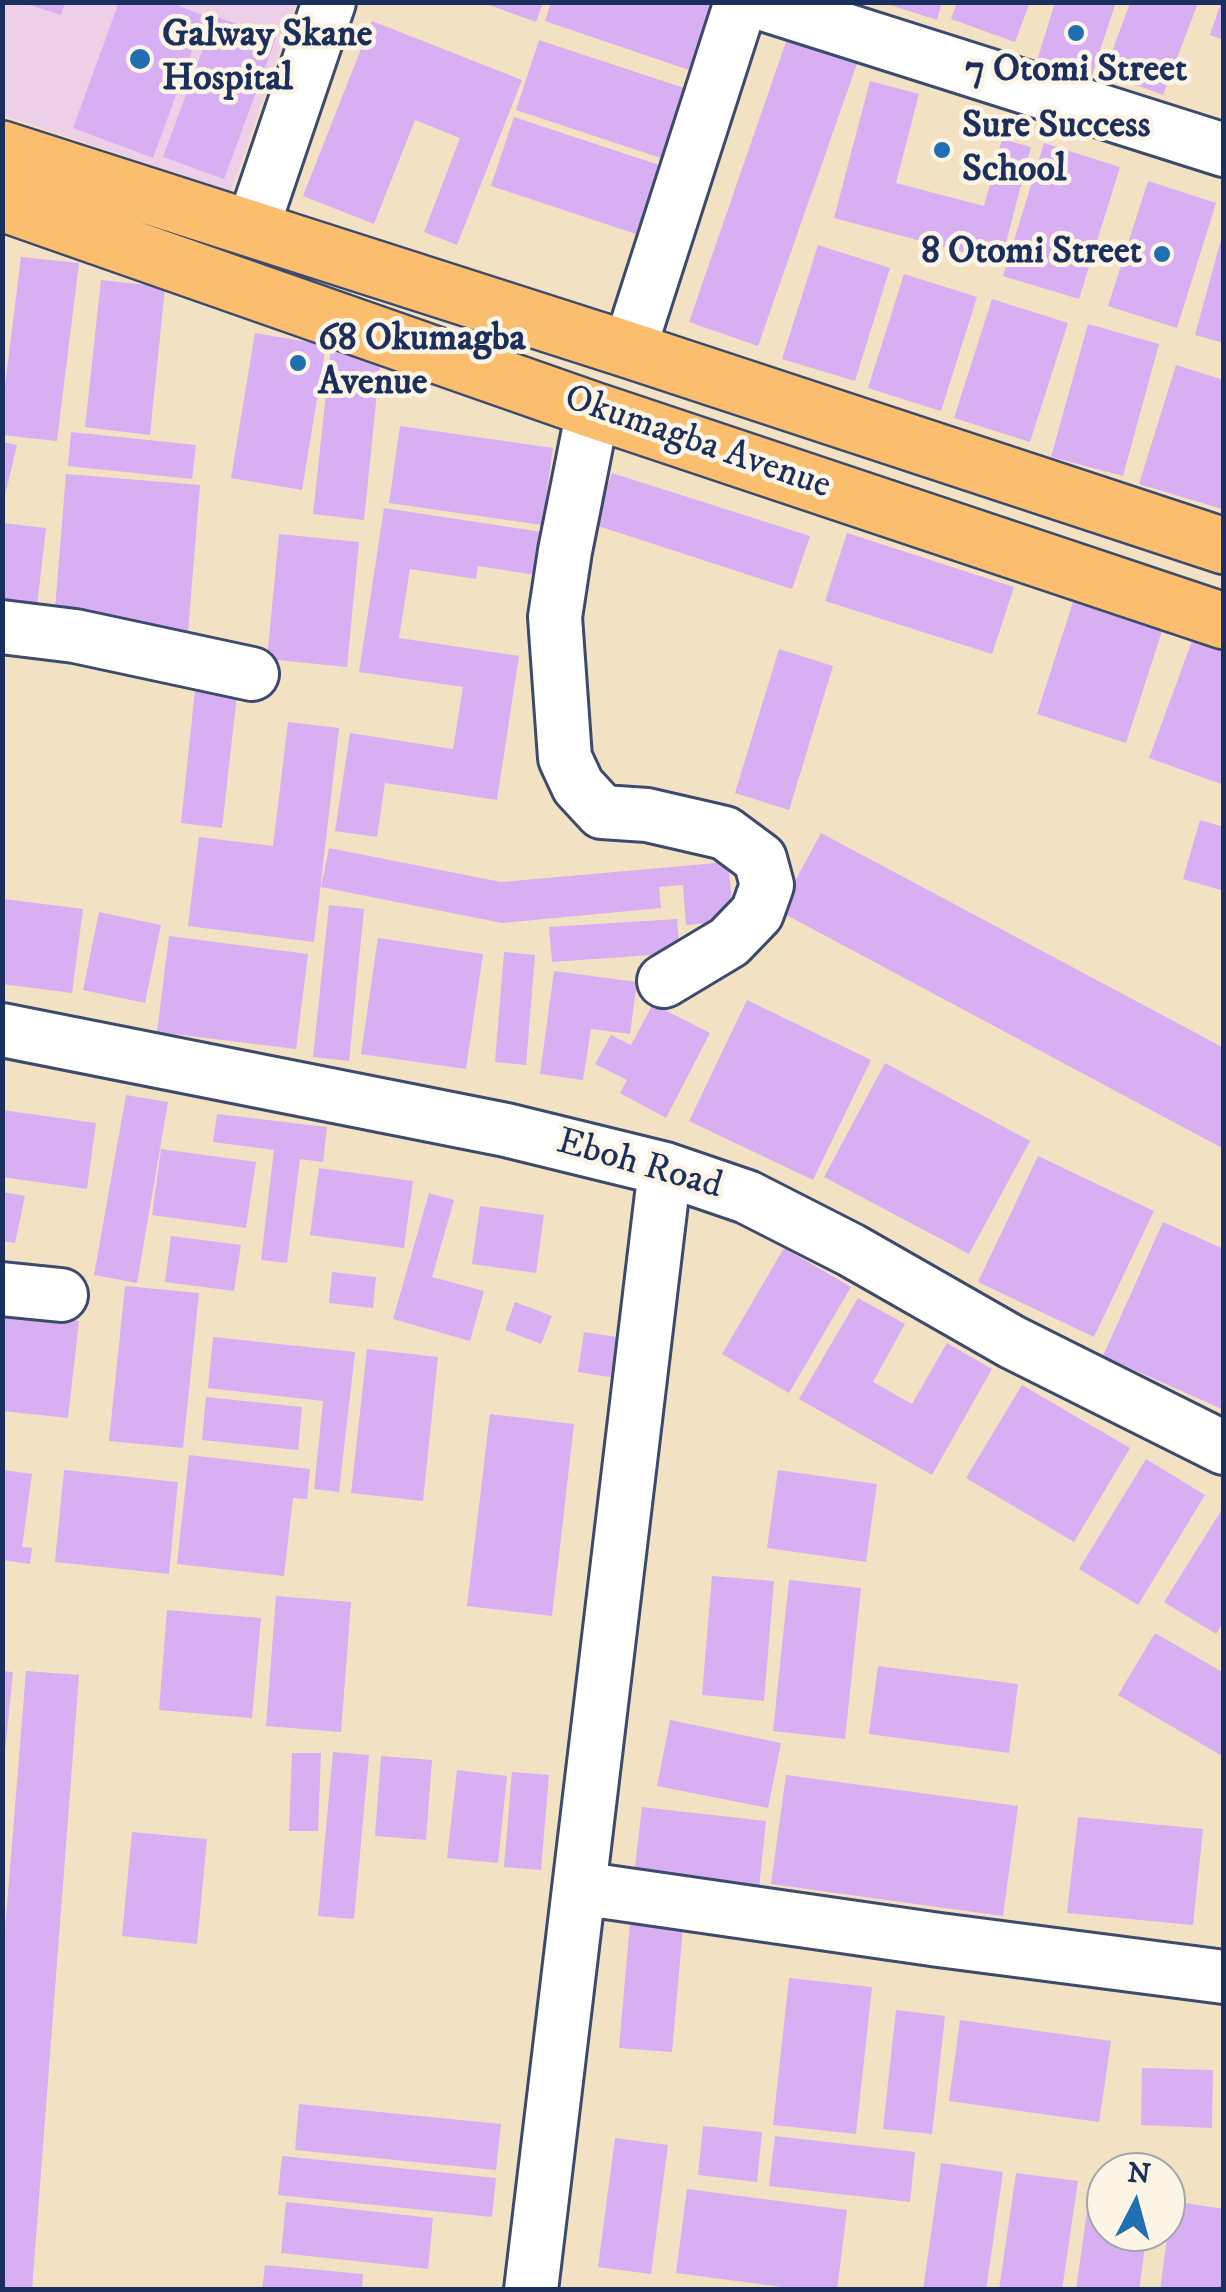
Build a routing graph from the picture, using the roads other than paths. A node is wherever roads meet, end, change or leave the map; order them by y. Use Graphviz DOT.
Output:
graph roads {
  1 [pos="329,2"];
  2 [pos="741,2"];
  3 [pos="757,2"];
  4 [pos="2,149"];
  5 [pos="1224,150"];
  6 [pos="2,204"];
  7 [pos="252,229"];
  8 [pos="629,350"];
  9 [pos="593,410"];
  10 [pos="1224,546"];
  11 [pos="1224,621"];
  12 [pos="2,626"];
  13 [pos="252,674"];
  14 [pos="664,980"];
  15 [pos="2,1030"];
  16 [pos="665,1170"];
  17 [pos="2,1289"];
  18 [pos="61,1295"];
  19 [pos="1224,1448"];
  20 [pos="579,1888"];
  21 [pos="1224,1978"];
  22 [pos="531,2290"];
  1 -- 7 [label="street"];
  2 -- 8 [label="street"];
  3 -- 5 [label="street"];
  4 -- 7 [label="main road, Okumagba Avenue"];
  6 -- 9 [label="main road, Okumagba Avenue"];
  7 -- 8 [label="main road, Okumagba Avenue"];
  8 -- 10 [label="main road, Okumagba Avenue"];
  9 -- 11 [label="main road, Okumagba Avenue"];
  9 -- 14 [label="street"];
  12 -- 13 [label="street"];
  15 -- 16 [label="street, Eboh Road"];
  16 -- 19 [label="street, Eboh Road"];
  16 -- 20 [label="street"];
  17 -- 18 [label="street"];
  20 -- 21 [label="street"];
  20 -- 22 [label="street"];
}
